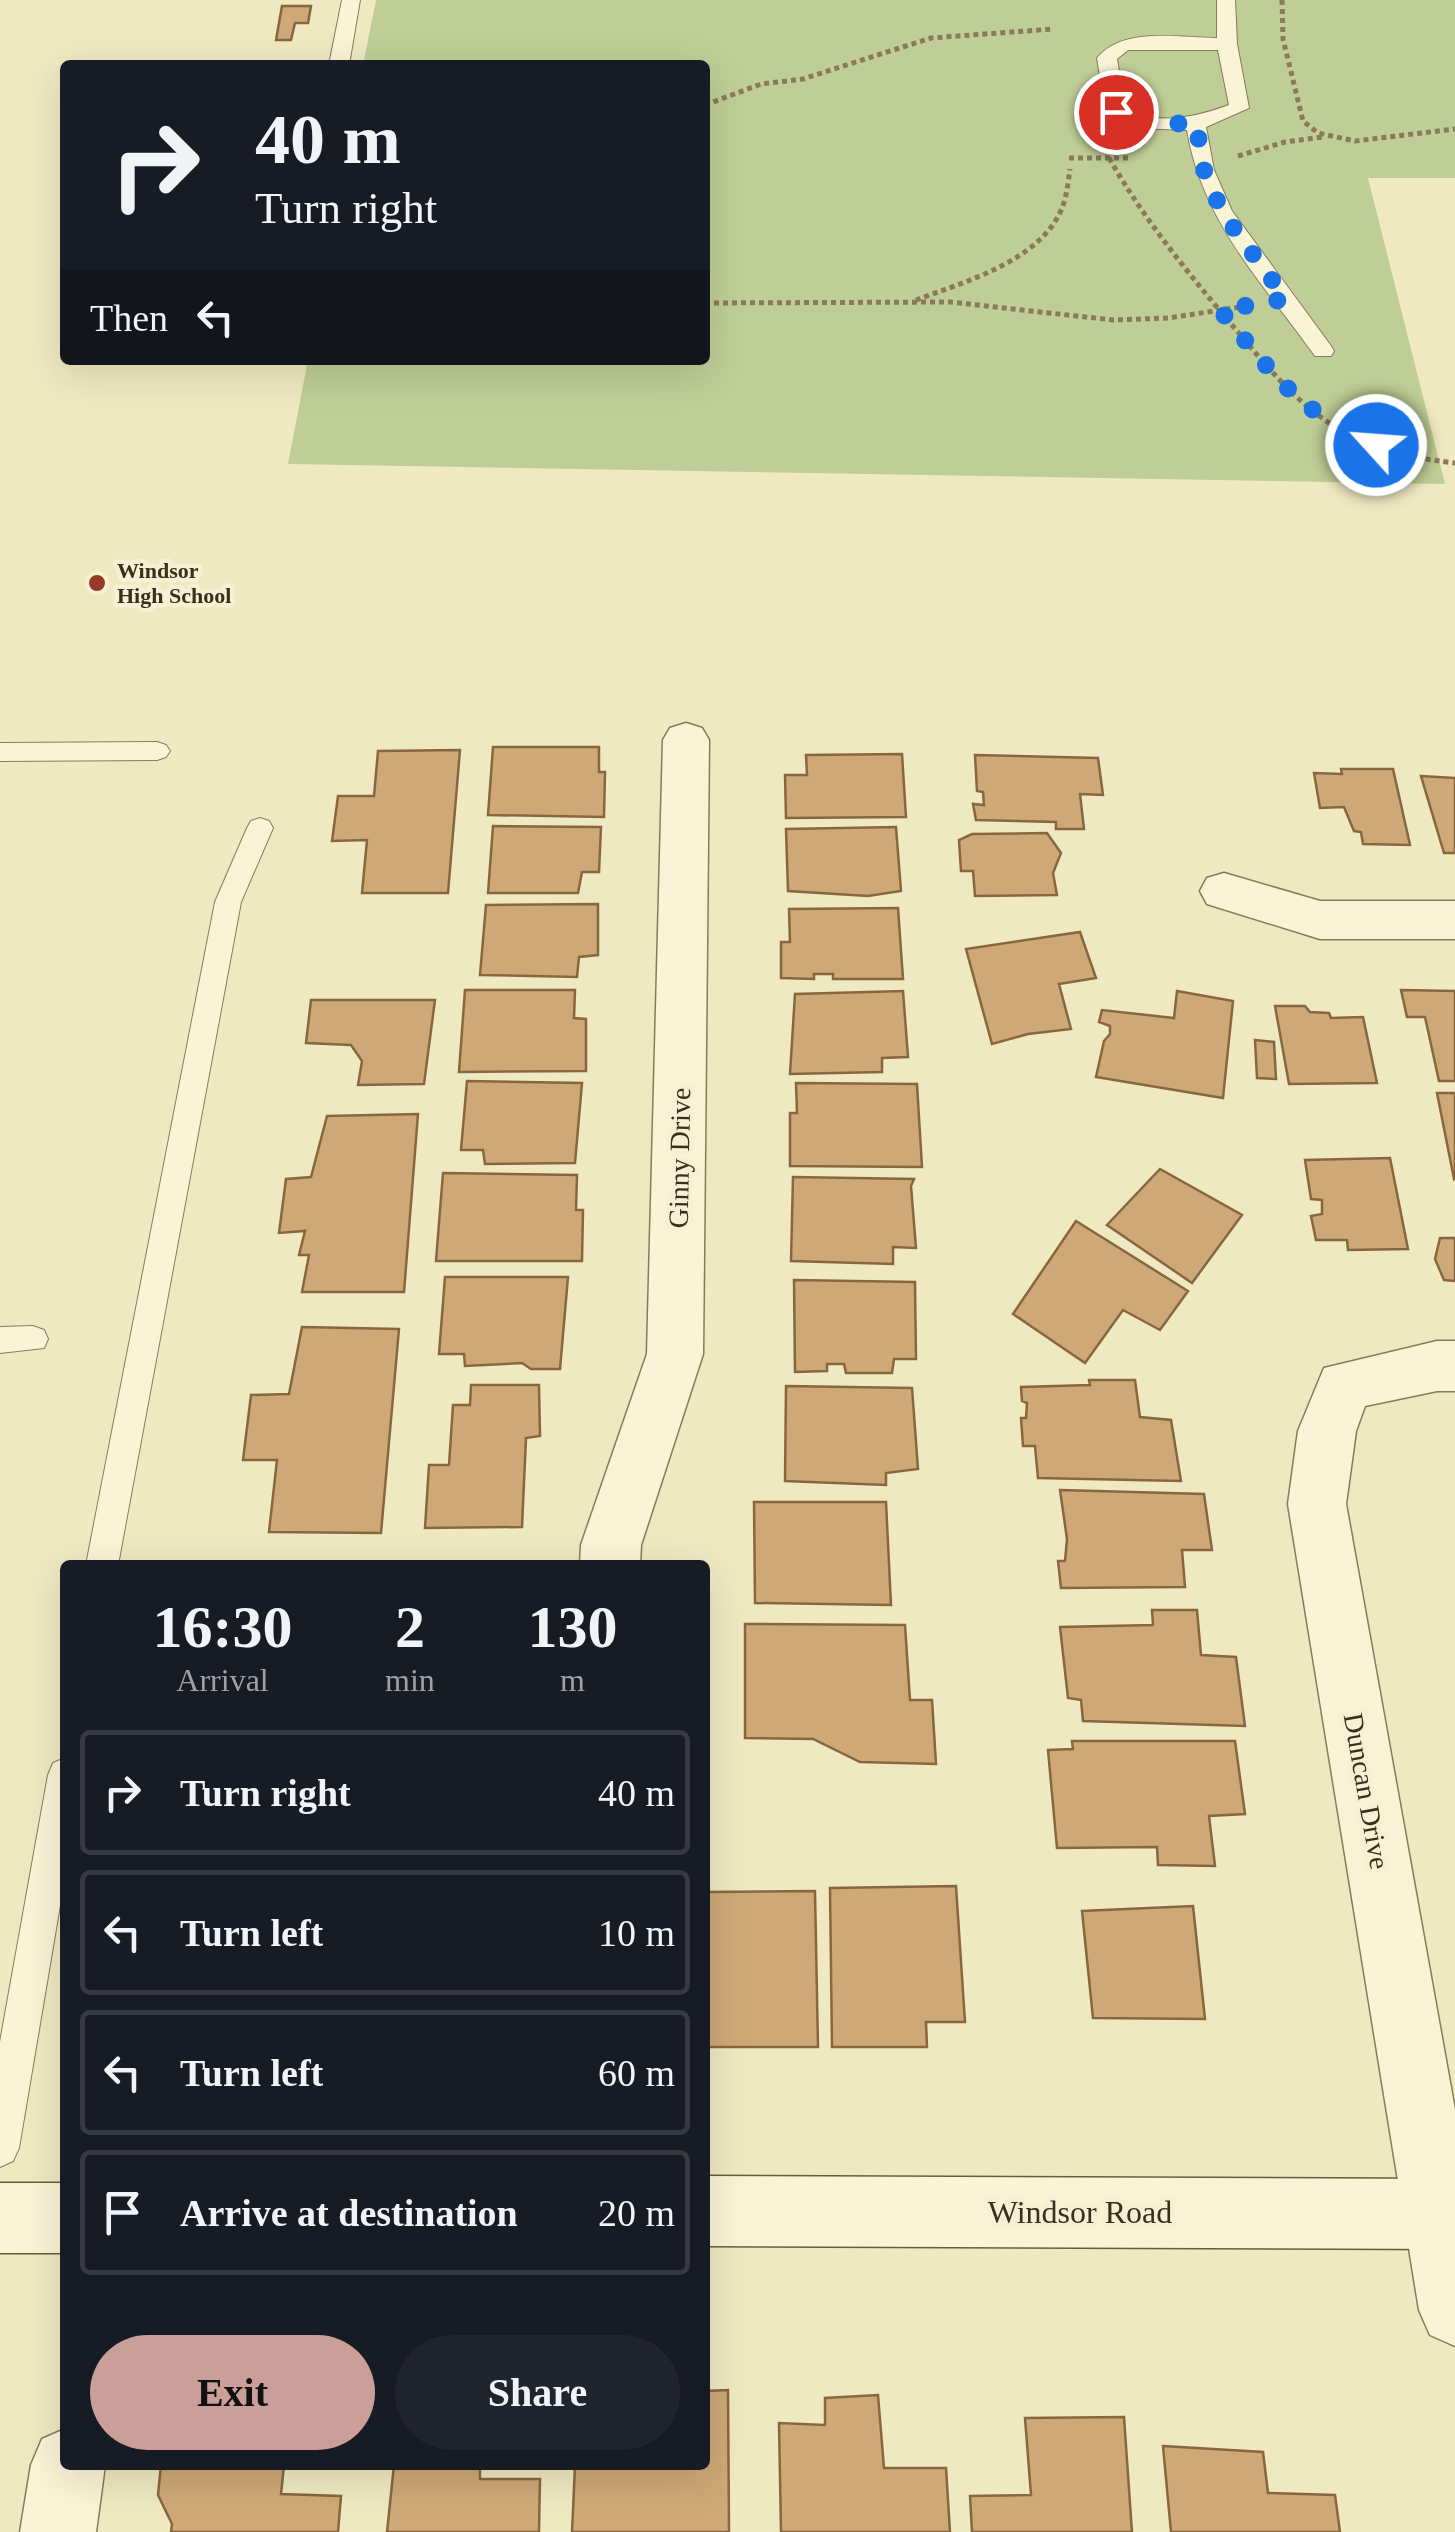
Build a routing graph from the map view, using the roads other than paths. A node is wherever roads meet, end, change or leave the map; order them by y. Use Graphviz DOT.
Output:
graph roads {
  1 [pos="351,0"];
  2 [pos="1226,0"];
  3 [pos="1227,44"];
  4 [pos="340,60"];
  5 [pos="1196,124"];
  6 [pos="1323,351"];
  7 [pos="686,740"];
  8 [pos="157,751"];
  9 [pos="0,752"];
  10 [pos="260,828"];
  11 [pos="1224,891"];
  12 [pos="1455,920"];
  13 [pos="33,1339"];
  14 [pos="0,1340"];
  15 [pos="1455,1366"];
  16 [pos="103,1560"];
  17 [pos="610,1560"];
  18 [pos="60,1804"];
  19 [pos="0,2148"];
  20 [pos="710,2211"];
  21 [pos="1448,2214"];
  22 [pos="0,2218"];
  23 [pos="60,2218"];
  24 [pos="1455,2310"];
  25 [pos="67,2470"];
  26 [pos="58,2532"];
  1 -- 4 [label="lane"];
  2 -- 3 [label="lane"];
  3 -- 5 [label="lane"];
  3 -- 5 [label="lane"];
  5 -- 6 [label="lane"];
  7 -- 17 [label="street, Ginny Drive"];
  8 -- 9 [label="lane"];
  10 -- 16 [label="lane"];
  11 -- 12 [label="street"];
  13 -- 14 [label="lane"];
  15 -- 21 [label="street, Duncan Drive"];
  18 -- 19 [label="lane"];
  20 -- 21 [label="street, Windsor Road"];
  21 -- 24 [label="street, Duncan Drive"];
  22 -- 23 [label="street"];
  25 -- 26 [label="street"];
}
